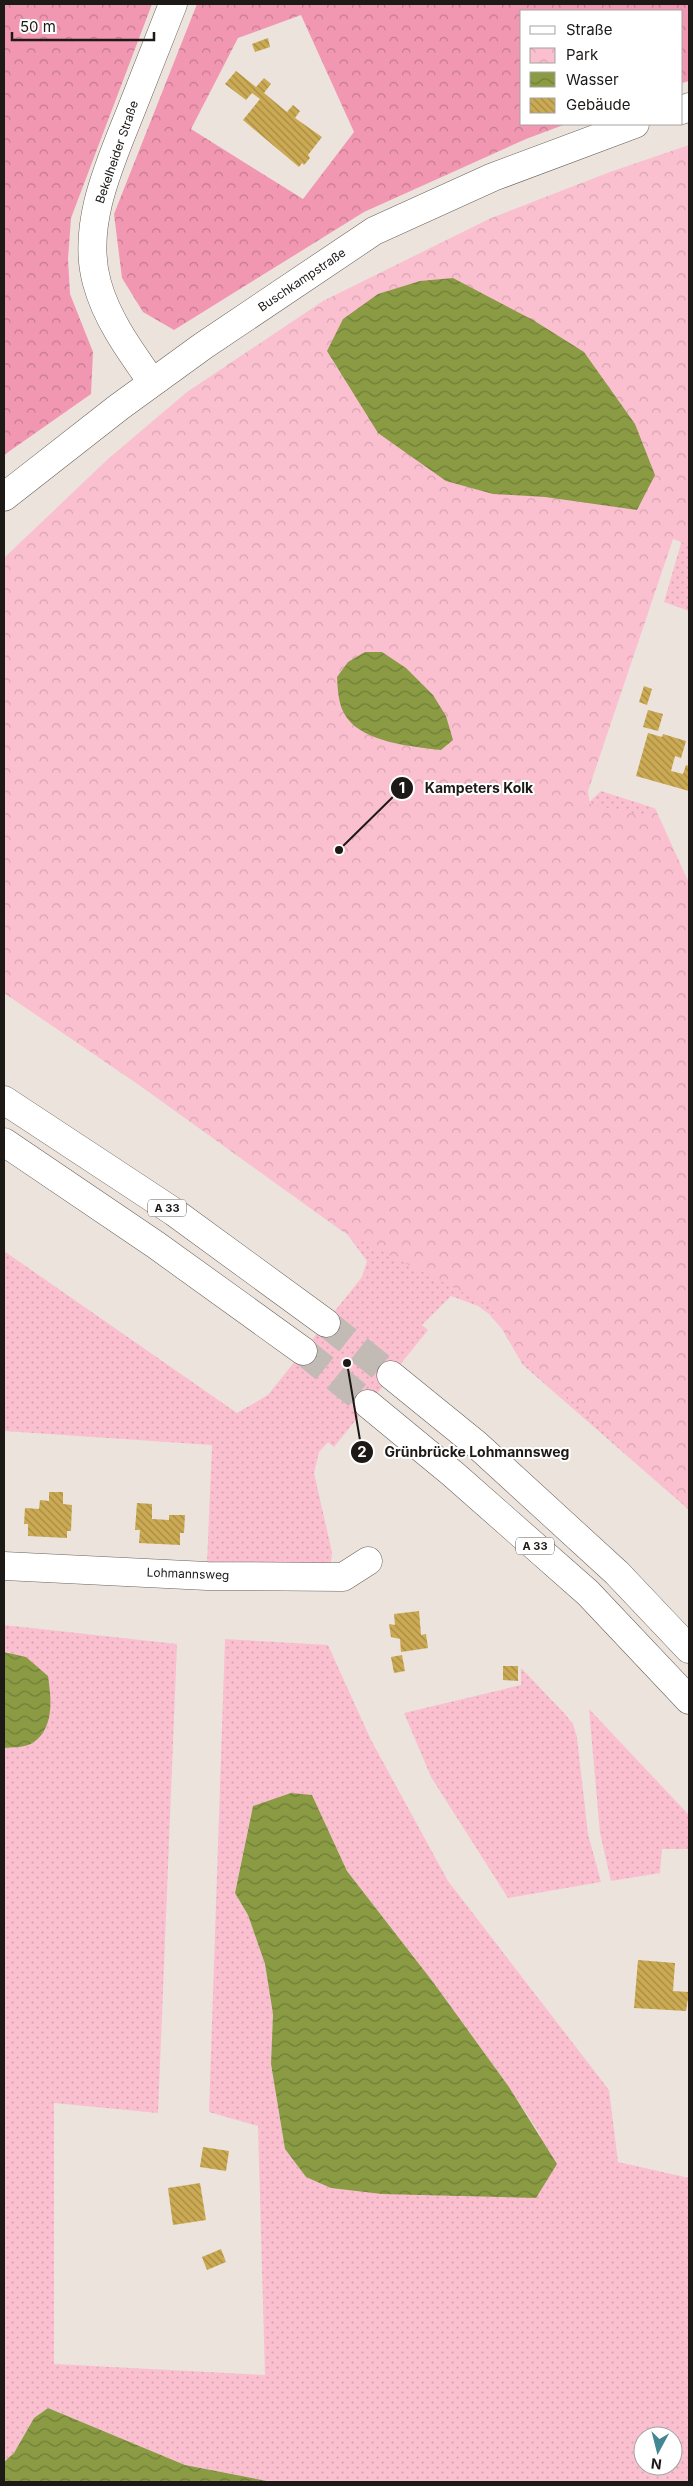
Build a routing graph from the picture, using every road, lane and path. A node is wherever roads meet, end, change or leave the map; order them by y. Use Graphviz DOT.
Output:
graph roads {
  1 [pos="173,4"];
  2 [pos="632,125"];
  3 [pos="152,382"];
  4 [pos="4,498"];
  5 [pos="4,1100"];
  6 [pos="4,1142"];
  7 [pos="326,1322"];
  8 [pos="303,1351"];
  9 [pos="391,1375"];
  10 [pos="368,1404"];
  11 [pos="368,1561"];
  12 [pos="4,1566"];
  13 [pos="689,1649"];
  14 [pos="689,1700"];
  1 -- 3 [label="main road, Bekelheider Straße"];
  2 -- 3 [label="main road, Buschkampstraße"];
  3 -- 4 [label="main road, Buschkampstraße"];
  5 -- 7 [label="main road, A 33"];
  6 -- 8 [label="main road"];
  9 -- 13 [label="main road, A 33"];
  10 -- 14 [label="main road, A 33"];
  11 -- 12 [label="main road, Lohmannsweg"];
}
